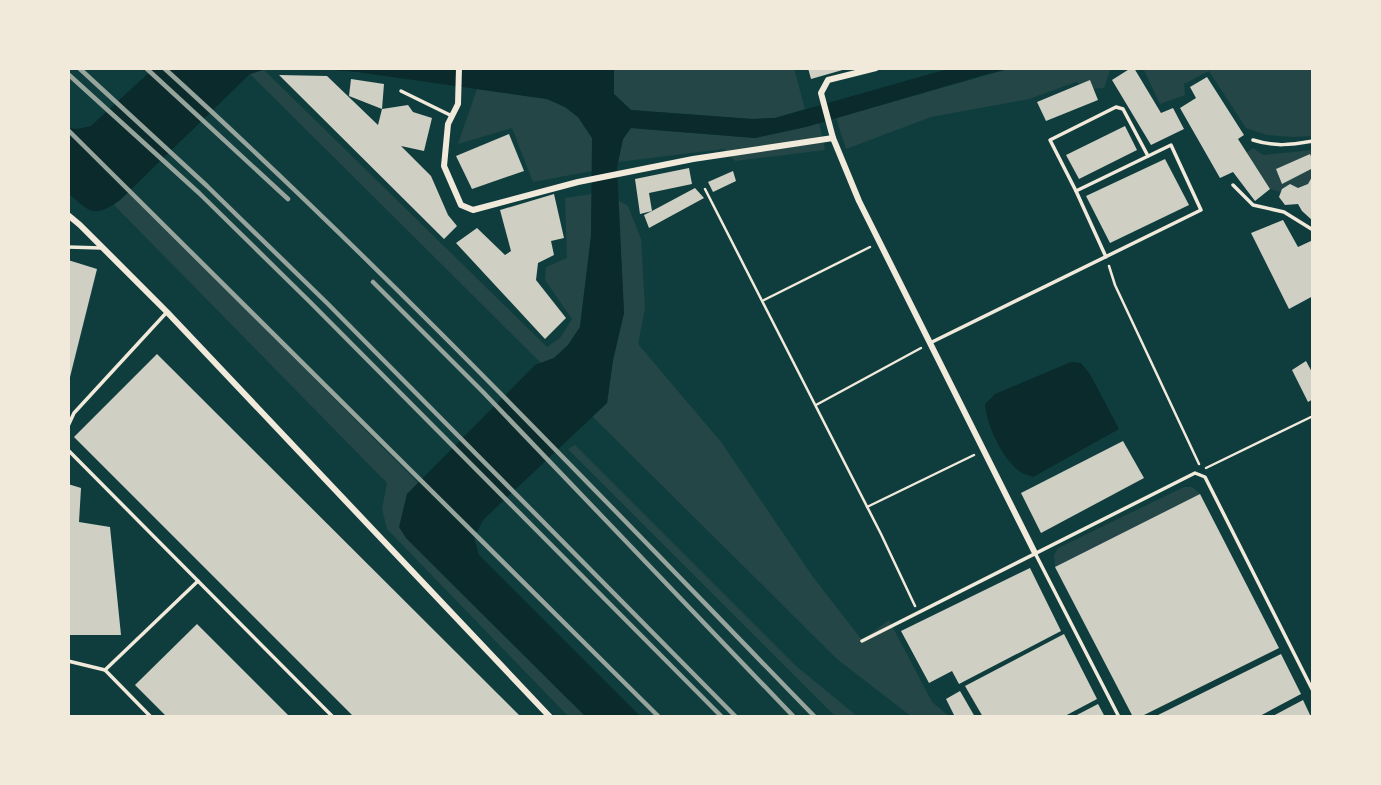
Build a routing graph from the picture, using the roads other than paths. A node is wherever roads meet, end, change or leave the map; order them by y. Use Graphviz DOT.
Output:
graph roads {
  1 [pos="460,68"];
  2 [pos="876,68"];
  3 [pos="401,91"];
  4 [pos="452,116"];
  5 [pos="833,138"];
  6 [pos="1254,140"];
  7 [pos="1313,141"];
  8 [pos="1148,156"];
  9 [pos="1233,185"];
  10 [pos="1076,191"];
  11 [pos="68,215"];
  12 [pos="1313,230"];
  13 [pos="68,247"];
  14 [pos="103,248"];
  15 [pos="1106,257"];
  16 [pos="167,312"];
  17 [pos="930,343"];
  18 [pos="68,426"];
  19 [pos="68,450"];
  20 [pos="1035,553"];
  21 [pos="198,581"];
  22 [pos="862,641"];
  23 [pos="68,661"];
  24 [pos="105,670"];
  25 [pos="1313,691"];
  26 [pos="151,717"];
  27 [pos="333,717"];
  28 [pos="550,717"];
  29 [pos="1119,717"];
  1 -- 4 [label="street"];
  2 -- 5 [label="street"];
  3 -- 4 [label="lane"];
  4 -- 5 [label="street"];
  5 -- 17 [label="street"];
  6 -- 7 [label="lane"];
  8 -- 10 [label="lane"];
  8 -- 10 [label="lane"];
  8 -- 15 [label="lane"];
  9 -- 12 [label="lane"];
  10 -- 15 [label="lane"];
  11 -- 14 [label="street"];
  13 -- 14 [label="lane"];
  14 -- 16 [label="street"];
  15 -- 17 [label="lane"];
  16 -- 18 [label="lane"];
  16 -- 28 [label="street"];
  17 -- 20 [label="street"];
  19 -- 21 [label="lane"];
  20 -- 22 [label="lane"];
  20 -- 25 [label="lane"];
  20 -- 29 [label="lane"];
  21 -- 24 [label="lane"];
  21 -- 27 [label="lane"];
  23 -- 24 [label="lane"];
  24 -- 26 [label="lane"];
}
